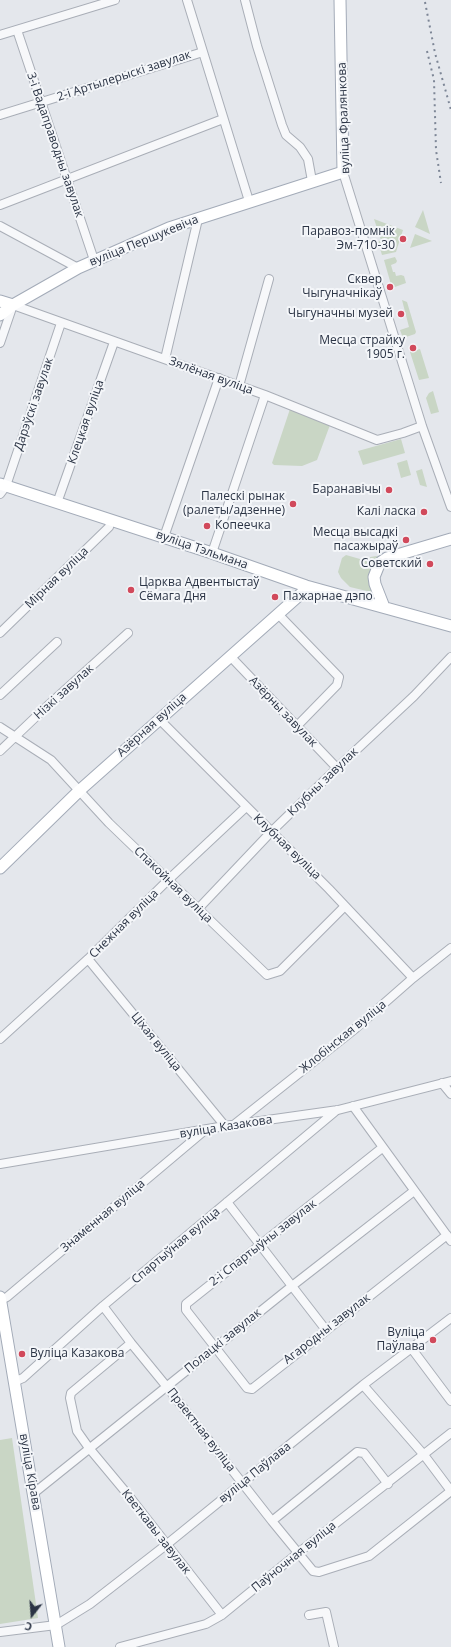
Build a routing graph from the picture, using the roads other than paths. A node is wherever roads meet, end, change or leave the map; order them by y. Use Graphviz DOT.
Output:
graph roads {
  1 [pos="115,0"];
  2 [pos="187,0"];
  3 [pos="245,0"];
  4 [pos="340,0"];
  5 [pos="17,30"];
  6 [pos="0,35"];
  7 [pos="203,52"];
  8 [pos="41,103"];
  9 [pos="0,115"];
  10 [pos="223,119"];
  11 [pos="343,172"];
  12 [pos="66,179"];
  13 [pos="312,181"];
  14 [pos="249,201"];
  15 [pos="0,205"];
  16 [pos="198,218"];
  17 [pos="0,226"];
  18 [pos="94,260"];
  19 [pos="78,268"];
  20 [pos="270,279"];
  21 [pos="0,300"];
  22 [pos="14,305"];
  23 [pos="0,315"];
  24 [pos="61,323"];
  25 [pos="114,342"];
  26 [pos="0,343"];
  27 [pos="165,359"];
  28 [pos="219,378"];
  29 [pos="239,386"];
  30 [pos="265,395"];
  31 [pos="422,426"];
  32 [pos="2,488"];
  33 [pos="57,503"];
  34 [pos="451,507"];
  35 [pos="111,520"];
  36 [pos="164,537"];
  37 [pos="451,540"];
  38 [pos="212,553"];
  39 [pos="306,586"];
  40 [pos="386,607"];
  41 [pos="278,614"];
  42 [pos="451,626"];
  43 [pos="0,633"];
  44 [pos="128,633"];
  45 [pos="57,642"];
  46 [pos="230,656"];
  47 [pos="451,657"];
  48 [pos="0,695"];
  49 [pos="159,719"];
  50 [pos="297,726"];
  51 [pos="0,727"];
  52 [pos="15,737"];
  53 [pos="0,751"];
  54 [pos="337,768"];
  55 [pos="80,790"];
  56 [pos="246,807"];
  57 [pos="271,832"];
  58 [pos="0,868"];
  59 [pos="167,880"];
  60 [pos="345,906"];
  61 [pos="198,909"];
  62 [pos="451,948"];
  63 [pos="88,959"];
  64 [pos="413,978"];
  65 [pos="0,1040"];
  66 [pos="451,1081"];
  67 [pos="442,1083"];
  68 [pos="451,1094"];
  69 [pos="352,1106"];
  70 [pos="338,1110"];
  71 [pos="234,1125"];
  72 [pos="225,1126"];
  73 [pos="205,1130"];
  74 [pos="382,1148"];
  75 [pos="0,1164"];
  76 [pos="414,1191"];
  77 [pos="227,1202"];
  78 [pos="449,1238"];
  79 [pos="261,1246"];
  80 [pos="292,1286"];
  81 [pos="0,1298"];
  82 [pos="103,1306"];
  83 [pos="451,1318"];
  84 [pos="326,1330"];
  85 [pos="131,1343"];
  86 [pos="215,1348"];
  87 [pos="412,1349"];
  88 [pos="14,1382"];
  89 [pos="363,1386"];
  90 [pos="167,1387"];
  91 [pos="451,1401"];
  92 [pos="451,1433"];
  93 [pos="89,1448"];
  94 [pos="424,1455"];
  95 [pos="242,1483"];
  96 [pos="388,1484"];
  97 [pos="451,1491"];
  98 [pos="34,1493"];
  99 [pos="272,1521"];
  100 [pos="166,1545"];
  101 [pos="298,1553"];
  102 [pos="222,1615"];
  103 [pos="309,1615"];
  104 [pos="56,1624"];
  105 [pos="0,1632"];
  106 [pos="59,1647"];
  107 [pos="120,1647"];
  108 [pos="334,1647"];
  1 -- 5 [label="street"];
  2 -- 7 [label="street"];
  3 -- 13 [label="street"];
  4 -- 11 [label="main road, вуліца Фралянкова"];
  5 -- 6 [label="street"];
  5 -- 8 [label="street, 3-і Вадаправодны завулак"];
  7 -- 8 [label="street, 2-і Артылерыскі завулак"];
  7 -- 10 [label="street"];
  8 -- 9 [label="street, 2-і Артылерыскі завулак"];
  8 -- 12 [label="street, 3-і Вадаправодны завулак"];
  10 -- 12 [label="street"];
  10 -- 14 [label="street"];
  11 -- 13 [label="main road, вуліца Першукевіча"];
  11 -- 31 [label="street, вуліца Фралянкова"];
  12 -- 15 [label="street"];
  12 -- 18 [label="street, 3-і Вадаправодны завулак"];
  13 -- 14 [label="main road, вуліца Першукевіча"];
  14 -- 16 [label="main road, вуліца Першукевіча"];
  16 -- 18 [label="main road, вуліца Першукевіча"];
  16 -- 27 [label="street"];
  17 -- 19 [label="street"];
  18 -- 19 [label="main road, вуліца Першукевіча"];
  19 -- 22 [label="main road, вуліца Першукевіча"];
  20 -- 29 [label="street"];
  21 -- 22 [label="main road, Зялёная вуліца"];
  22 -- 23 [label="main road, вуліца Першукевіча"];
  22 -- 24 [label="street, Зялёная вуліца"];
  22 -- 26 [label="street"];
  24 -- 25 [label="street, Зялёная вуліца"];
  24 -- 32 [label="street, Дарэўскі завулак"];
  25 -- 27 [label="street, Зялёная вуліца"];
  25 -- 33 [label="street, Клецкая вуліца"];
  27 -- 28 [label="street, Зялёная вуліца"];
  28 -- 29 [label="street, Зялёная вуліца"];
  28 -- 36 [label="street"];
  29 -- 30 [label="street, Зялёная вуліца"];
  30 -- 31 [label="street, Зялёная вуліца"];
  30 -- 38 [label="street"];
  31 -- 34 [label="street, вуліца Фралянкова"];
  32 -- 33 [label="main road, вуліца Тэльмана"];
  33 -- 35 [label="main road, вуліца Тэльмана"];
  35 -- 36 [label="main road, вуліца Тэльмана"];
  35 -- 43 [label="street, Мірная вуліца"];
  36 -- 38 [label="main road, вуліца Тэльмана"];
  37 -- 40 [label="main road"];
  38 -- 39 [label="main road, вуліца Тэльмана"];
  39 -- 40 [label="main road, вуліца Тэльмана"];
  39 -- 41 [label="main road, Азёрная вуліца"];
  40 -- 42 [label="main road, вуліца Тэльмана"];
  41 -- 46 [label="main road, Азёрная вуліца"];
  41 -- 50 [label="street"];
  44 -- 52 [label="street, Нізкі завулак"];
  45 -- 48 [label="street"];
  46 -- 49 [label="main road, Азёрная вуліца"];
  46 -- 50 [label="street, Азёрны завулак"];
  47 -- 54 [label="street, Клубны завулак"];
  49 -- 55 [label="main road, Азёрная вуліца"];
  49 -- 56 [label="street, Клубная вуліца"];
  50 -- 54 [label="street, Азёрны завулак"];
  51 -- 52 [label="street, Спакойная вуліца"];
  52 -- 53 [label="street, Нізкі завулак"];
  52 -- 55 [label="street, Спакойная вуліца"];
  54 -- 57 [label="street, Клубны завулак"];
  55 -- 58 [label="main road, Азёрная вуліца"];
  55 -- 59 [label="street, Спакойная вуліца"];
  56 -- 57 [label="street, Клубная вуліца"];
  56 -- 59 [label="street, Снежная вуліца"];
  57 -- 60 [label="street, Клубная вуліца"];
  57 -- 61 [label="street, Клубны завулак"];
  59 -- 61 [label="street, Спакойная вуліца"];
  59 -- 63 [label="street, Снежная вуліца"];
  60 -- 61 [label="street, Спакойная вуліца"];
  60 -- 64 [label="street, Клубная вуліца"];
  62 -- 64 [label="street, Жлобінская вуліца"];
  63 -- 65 [label="street, Снежная вуліца"];
  63 -- 72 [label="street, Ціхая вуліца"];
  64 -- 71 [label="street, Жлобінская вуліца"];
  66 -- 67 [label="street, вуліца Казакова"];
  67 -- 68 [label="street"];
  67 -- 69 [label="street, вуліца Казакова"];
  69 -- 70 [label="street, вуліца Казакова"];
  69 -- 74 [label="street"];
  70 -- 71 [label="street, вуліца Казакова"];
  70 -- 77 [label="street, Спартыўная вуліца"];
  71 -- 72 [label="street, вуліца Казакова"];
  72 -- 73 [label="street, вуліца Казакова"];
  73 -- 75 [label="street, вуліца Казакова"];
  73 -- 81 [label="street, Знаменная вуліца"];
  74 -- 76 [label="street"];
  74 -- 79 [label="street, 2-і Спартыўны завулак"];
  76 -- 78 [label="street"];
  76 -- 80 [label="street, Полацкі завулак"];
  77 -- 79 [label="street"];
  77 -- 82 [label="street, Спартыўная вуліца"];
  78 -- 84 [label="street, Агародны завулак"];
  79 -- 80 [label="street"];
  79 -- 86 [label="street, 2-і Спартыўны завулак"];
  80 -- 84 [label="street"];
  80 -- 86 [label="street, Полацкі завулак"];
  81 -- 88 [label="main road, вуліца Кірава"];
  82 -- 85 [label="street, Праектная вуліца"];
  82 -- 88 [label="street, Спартыўная вуліца"];
  83 -- 87 [label="street, вуліца Паўлава"];
  84 -- 86 [label="street, Агародны завулак"];
  85 -- 90 [label="street, Праектная вуліца"];
  85 -- 93 [label="street, Кветкавы завулак"];
  86 -- 90 [label="street, Полацкі завулак"];
  87 -- 89 [label="street, вуліца Паўлава"];
  87 -- 91 [label="street"];
  88 -- 98 [label="main road, вуліца Кірава"];
  89 -- 94 [label="street"];
  89 -- 95 [label="street, вуліца Паўлава"];
  90 -- 93 [label="street, Полацкі завулак"];
  90 -- 95 [label="street, Праектная вуліца"];
  92 -- 94 [label="street, Паўночная вуліца"];
  93 -- 98 [label="street, Полацкі завулак"];
  93 -- 100 [label="street, Кветкавы завулак"];
  94 -- 96 [label="street, Паўночная вуліца"];
  94 -- 97 [label="street"];
  95 -- 99 [label="street, Праектная вуліца"];
  95 -- 100 [label="street, вуліца Паўлава"];
  96 -- 99 [label="street"];
  96 -- 101 [label="street, Паўночная вуліца"];
  97 -- 101 [label="street, Праектная вуліца"];
  98 -- 104 [label="main road, вуліца Кірава"];
  99 -- 101 [label="street, Праектная вуліца"];
  100 -- 102 [label="street, Кветкавы завулак"];
  100 -- 104 [label="street, вуліца Паўлава"];
  101 -- 102 [label="street, Паўночная вуліца"];
  102 -- 107 [label="street, Паўночная вуліца"];
  103 -- 108 [label="street"];
  104 -- 105 [label="street"];
  104 -- 106 [label="main road, вуліца Кірава"];
}
